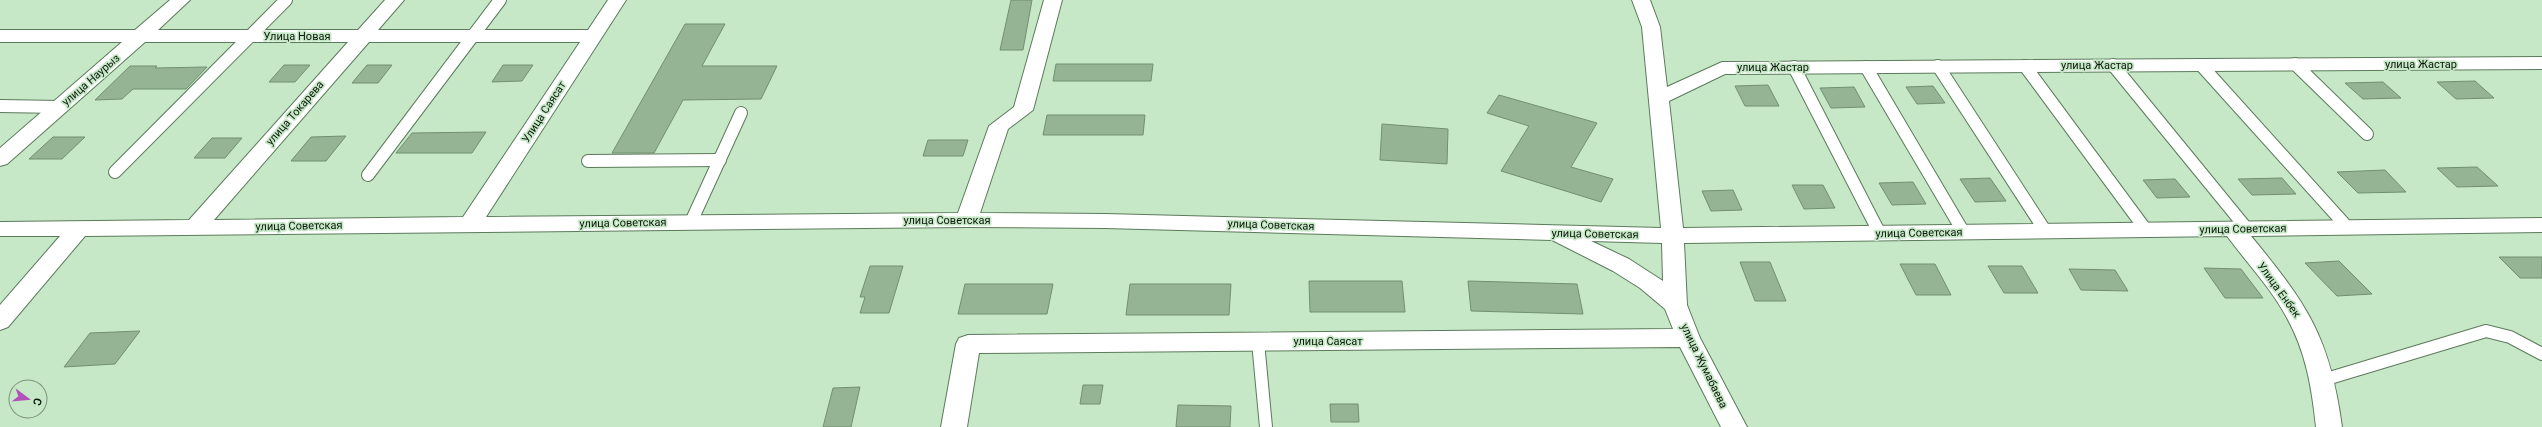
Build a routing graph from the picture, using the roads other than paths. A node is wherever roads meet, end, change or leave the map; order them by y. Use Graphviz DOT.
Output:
graph roads {
  1 [pos="181,0"];
  2 [pos="286,0"];
  3 [pos="394,0"];
  4 [pos="500,0"];
  5 [pos="618,0"];
  6 [pos="1053,0"];
  7 [pos="1642,0"];
  8 [pos="0,36"];
  9 [pos="140,36"];
  10 [pos="250,36"];
  11 [pos="362,36"];
  12 [pos="472,36"];
  13 [pos="593,36"];
  14 [pos="2542,63"];
  15 [pos="2295,64"];
  16 [pos="2113,65"];
  17 [pos="2201,65"];
  18 [pos="1938,66"];
  19 [pos="2026,66"];
  20 [pos="1794,67"];
  21 [pos="1866,67"];
  22 [pos="1658,98"];
  23 [pos="0,106"];
  24 [pos="60,106"];
  25 [pos="742,113"];
  26 [pos="2367,134"];
  27 [pos="0,160"];
  28 [pos="720,160"];
  29 [pos="588,161"];
  30 [pos="115,172"];
  31 [pos="368,175"];
  32 [pos="966,220"];
  33 [pos="691,222"];
  34 [pos="470,224"];
  35 [pos="2542,225"];
  36 [pos="195,227"];
  37 [pos="79,228"];
  38 [pos="2348,228"];
  39 [pos="0,229"];
  40 [pos="2240,229"];
  41 [pos="2146,230"];
  42 [pos="1964,232"];
  43 [pos="2046,232"];
  44 [pos="1553,233"];
  45 [pos="1880,234"];
  46 [pos="1672,236"];
  47 [pos="1675,305"];
  48 [pos="0,321"];
  49 [pos="1688,338"];
  50 [pos="1258,342"];
  51 [pos="2542,354"];
  52 [pos="2323,380"];
  53 [pos="954,427"];
  54 [pos="1266,427"];
  55 [pos="1734,427"];
  56 [pos="2329,427"];
  1 -- 9 [label="street, улица Наурыз"];
  2 -- 10 [label="lane"];
  3 -- 11 [label="street, улица Токарева"];
  4 -- 12 [label="lane"];
  5 -- 13 [label="street, Улица Саясат"];
  6 -- 32 [label="street"];
  7 -- 22 [label="street"];
  8 -- 9 [label="street, Улица Новая"];
  9 -- 10 [label="street, Улица Новая"];
  9 -- 24 [label="street, улица Наурыз"];
  10 -- 11 [label="street, Улица Новая"];
  10 -- 30 [label="lane"];
  11 -- 12 [label="street, Улица Новая"];
  11 -- 36 [label="street, улица Токарева"];
  12 -- 13 [label="street, Улица Новая"];
  12 -- 31 [label="lane"];
  13 -- 34 [label="street, Улица Саясат"];
  14 -- 15 [label="street, улица Жастар"];
  15 -- 17 [label="street, улица Жастар"];
  15 -- 26 [label="lane"];
  16 -- 17 [label="street, улица Жастар"];
  16 -- 19 [label="street, улица Жастар"];
  16 -- 40 [label="lane"];
  17 -- 38 [label="lane"];
  18 -- 19 [label="street, улица Жастар"];
  18 -- 21 [label="street, улица Жастар"];
  18 -- 43 [label="lane"];
  19 -- 41 [label="lane"];
  20 -- 21 [label="street, улица Жастар"];
  20 -- 22 [label="street, улица Жастар"];
  20 -- 45 [label="lane"];
  21 -- 42 [label="lane"];
  22 -- 46 [label="street"];
  23 -- 24 [label="lane"];
  24 -- 27 [label="street, улица Наурыз"];
  25 -- 28 [label="lane"];
  28 -- 29 [label="lane"];
  28 -- 33 [label="lane"];
  32 -- 33 [label="street, улица Советская"];
  32 -- 44 [label="street, улица Советская"];
  33 -- 34 [label="street, улица Советская"];
  34 -- 36 [label="street, улица Советская"];
  35 -- 38 [label="street, улица Советская"];
  36 -- 37 [label="street, улица Советская"];
  37 -- 39 [label="street, улица Советская"];
  37 -- 48 [label="street"];
  38 -- 40 [label="street, улица Советская"];
  40 -- 41 [label="street, улица Советская"];
  40 -- 52 [label="street, Улица Енбек"];
  41 -- 43 [label="street, улица Советская"];
  42 -- 43 [label="street, улица Советская"];
  42 -- 45 [label="street, улица Советская"];
  44 -- 46 [label="street, улица Советская"];
  44 -- 47 [label="street"];
  45 -- 46 [label="street, улица Советская"];
  46 -- 47 [label="street"];
  47 -- 49 [label="street, улица Жумабаева"];
  49 -- 50 [label="street, улица Саясат"];
  49 -- 55 [label="street, улица Жумабаева"];
  50 -- 53 [label="street, улица Саясат"];
  50 -- 54 [label="lane"];
  51 -- 52 [label="lane"];
  52 -- 56 [label="street, Улица Енбек"];
}
